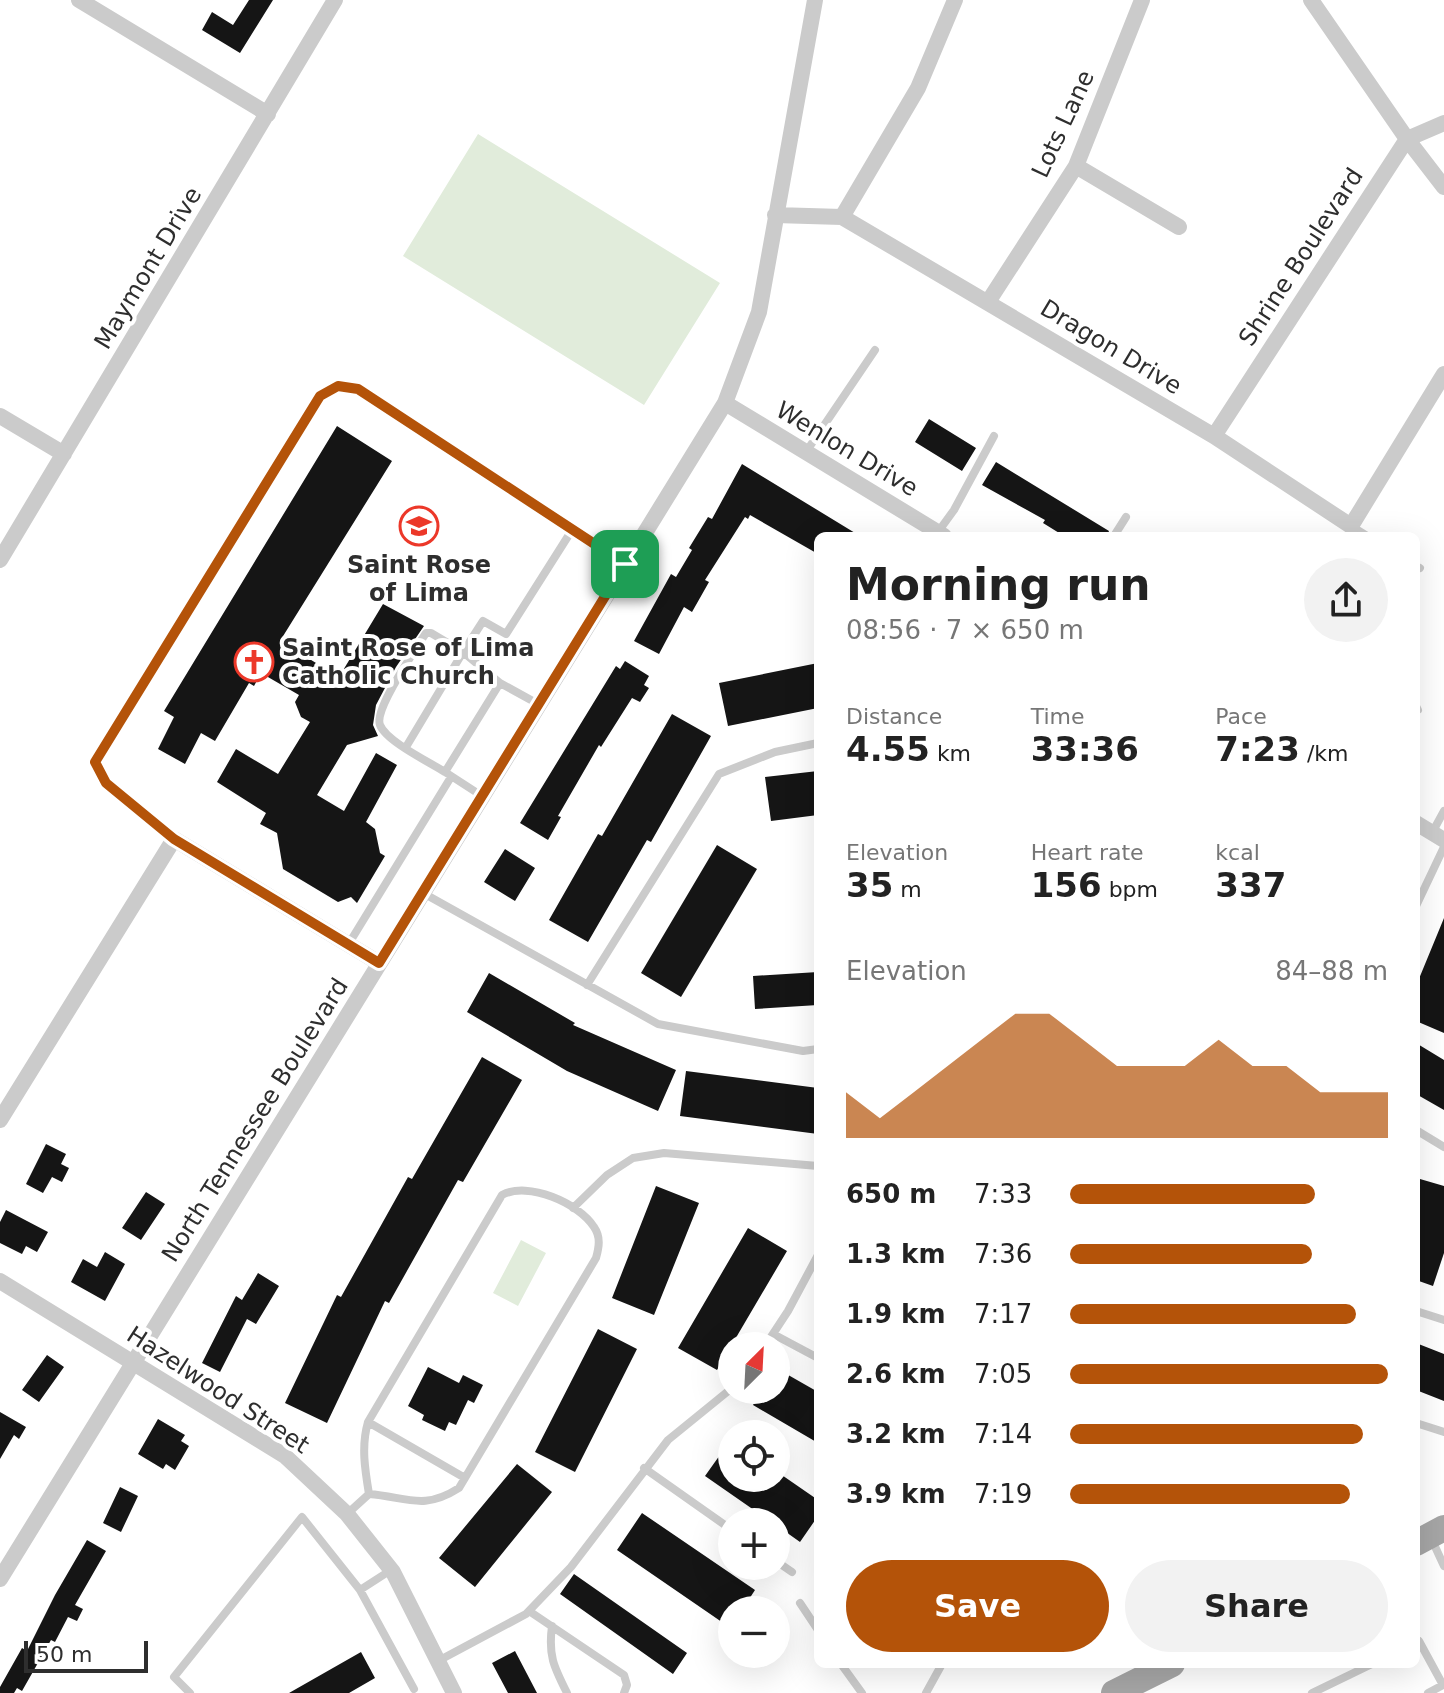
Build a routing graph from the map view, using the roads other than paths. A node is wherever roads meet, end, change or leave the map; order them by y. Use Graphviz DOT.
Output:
graph roads {
  1 [pos="79,0"];
  2 [pos="335,0"];
  3 [pos="815,0"];
  4 [pos="955,0"];
  5 [pos="1142,0"];
  6 [pos="1311,0"];
  7 [pos="268,114"];
  8 [pos="1444,123"];
  9 [pos="1407,139"];
  10 [pos="1076,166"];
  11 [pos="1444,187"];
  12 [pos="775,215"];
  13 [pos="842,217"];
  14 [pos="1179,227"];
  15 [pos="988,302"];
  16 [pos="875,350"];
  17 [pos="1444,374"];
  18 [pos="725,403"];
  19 [pos="0,416"];
  20 [pos="994,436"];
  21 [pos="1214,436"];
  22 [pos="806,452"];
  23 [pos="64,454"];
  24 [pos="1126,517"];
  25 [pos="1351,526"];
  26 [pos="572,530"];
  27 [pos="938,532"];
  28 [pos="942,532"];
  29 [pos="1117,532"];
  30 [pos="1361,532"];
  31 [pos="0,560"];
  32 [pos="625,564"];
  33 [pos="463,652"];
  34 [pos="500,683"];
  35 [pos="540,705"];
  36 [pos="814,744"];
  37 [pos="406,747"];
  38 [pos="448,774"];
  39 [pos="482,796"];
  40 [pos="1444,811"];
  41 [pos="1420,825"];
  42 [pos="1438,836"];
  43 [pos="174,839"];
  44 [pos="1444,847"];
  45 [pos="422,893"];
  46 [pos="1420,898"];
  47 [pos="348,945"];
  48 [pos="379,963"];
  49 [pos="587,985"];
  50 [pos="814,1050"];
  51 [pos="0,1120"];
  52 [pos="1420,1132"];
  53 [pos="1444,1147"];
  54 [pos="814,1166"];
  55 [pos="573,1208"];
  56 [pos="814,1262"];
  57 [pos="0,1281"];
  58 [pos="1420,1312"];
  59 [pos="1444,1320"];
  60 [pos="774,1332"];
  61 [pos="790,1343"];
  62 [pos="814,1356"];
  63 [pos="133,1363"];
  64 [pos="718,1399"];
  65 [pos="368,1422"];
  66 [pos="1420,1424"];
  67 [pos="1444,1432"];
  68 [pos="644,1468"];
  69 [pos="465,1478"];
  70 [pos="369,1494"];
  71 [pos="347,1514"];
  72 [pos="718,1520"];
  73 [pos="1430,1536"];
  74 [pos="1444,1566"];
  75 [pos="391,1570"];
  76 [pos="0,1579"];
  77 [pos="360,1590"];
  78 [pos="800,1603"];
  79 [pos="529,1611"];
  80 [pos="814,1624"];
  81 [pos="552,1626"];
  82 [pos="1420,1643"];
  83 [pos="438,1661"];
  84 [pos="844,1668"];
  85 [pos="940,1668"];
  86 [pos="1165,1668"];
  87 [pos="1364,1668"];
  88 [pos="1123,1691"];
  89 [pos="412,1692"];
  90 [pos="190,1693"];
  91 [pos="454,1693"];
  92 [pos="567,1693"];
  93 [pos="624,1693"];
  94 [pos="862,1693"];
  95 [pos="926,1693"];
  96 [pos="1312,1693"];
  97 [pos="1428,1693"];
  1 -- 7 [label="street"];
  2 -- 7 [label="street, Maymont Drive"];
  3 -- 12 [label="street, North Tennessee Boulevard"];
  4 -- 13 [label="street"];
  5 -- 10 [label="street, Lots Lane"];
  6 -- 9 [label="street"];
  7 -- 23 [label="street, Maymont Drive"];
  8 -- 9 [label="street"];
  9 -- 11 [label="street"];
  9 -- 21 [label="street, Shrine Boulevard"];
  10 -- 14 [label="street"];
  10 -- 15 [label="street, Lots Lane"];
  12 -- 13 [label="street"];
  12 -- 18 [label="street, North Tennessee Boulevard"];
  13 -- 15 [label="street, Dragon Drive"];
  15 -- 21 [label="street, Dragon Drive"];
  16 -- 22 [label="lane"];
  17 -- 25 [label="street"];
  18 -- 22 [label="street, Wenlon Drive"];
  18 -- 32 [label="street, North Tennessee Boulevard"];
  19 -- 23 [label="street"];
  20 -- 28 [label="lane"];
  21 -- 25 [label="street, Dragon Drive"];
  22 -- 27 [label="street, Wenlon Drive"];
  23 -- 31 [label="street, Maymont Drive"];
  24 -- 29 [label="lane"];
  25 -- 30 [label="lane"];
  26 -- 32 [label="lane"];
  26 -- 33 [label="lane"];
  26 -- 43 [label="lane"];
  32 -- 35 [label="street, North Tennessee Boulevard"];
  33 -- 34 [label="lane"];
  33 -- 37 [label="lane"];
  33 -- 37 [label="lane"];
  34 -- 35 [label="lane"];
  34 -- 38 [label="lane"];
  35 -- 39 [label="street, North Tennessee Boulevard"];
  36 -- 49 [label="lane"];
  37 -- 38 [label="lane"];
  38 -- 39 [label="lane"];
  38 -- 47 [label="lane"];
  39 -- 45 [label="street, North Tennessee Boulevard"];
  40 -- 42 [label="lane"];
  41 -- 42 [label="street"];
  43 -- 47 [label="street"];
  43 -- 51 [label="street"];
  44 -- 46 [label="lane"];
  45 -- 48 [label="street, North Tennessee Boulevard"];
  45 -- 49 [label="lane"];
  47 -- 48 [label="street"];
  48 -- 63 [label="street, North Tennessee Boulevard"];
  49 -- 50 [label="lane"];
  52 -- 53 [label="lane"];
  54 -- 55 [label="lane"];
  55 -- 65 [label="lane"];
  55 -- 69 [label="lane"];
  56 -- 60 [label="lane"];
  57 -- 63 [label="street, Hazelwood Street"];
  58 -- 59 [label="lane"];
  61 -- 62 [label="lane"];
  63 -- 71 [label="street, Hazelwood Street"];
  63 -- 76 [label="street, North Tennessee Boulevard"];
  64 -- 68 [label="lane"];
  65 -- 69 [label="lane"];
  65 -- 70 [label="lane"];
  66 -- 67 [label="lane"];
  68 -- 72 [label="lane"];
  68 -- 79 [label="lane"];
  69 -- 70 [label="lane"];
  70 -- 71 [label="lane"];
  71 -- 75 [label="street, Hazelwood Street"];
  73 -- 74 [label="lane"];
  75 -- 77 [label="lane"];
  75 -- 83 [label="street, Hazelwood Street"];
  77 -- 89 [label="lane"];
  77 -- 90 [label="lane"];
  78 -- 80 [label="lane"];
  79 -- 81 [label="lane"];
  79 -- 83 [label="lane"];
  81 -- 92 [label="lane"];
  81 -- 93 [label="lane"];
  82 -- 97 [label="lane"];
  83 -- 91 [label="street, Hazelwood Street"];
  84 -- 94 [label="lane"];
  85 -- 95 [label="lane"];
  86 -- 88 [label="main road"];
  87 -- 96 [label="lane"];
}
